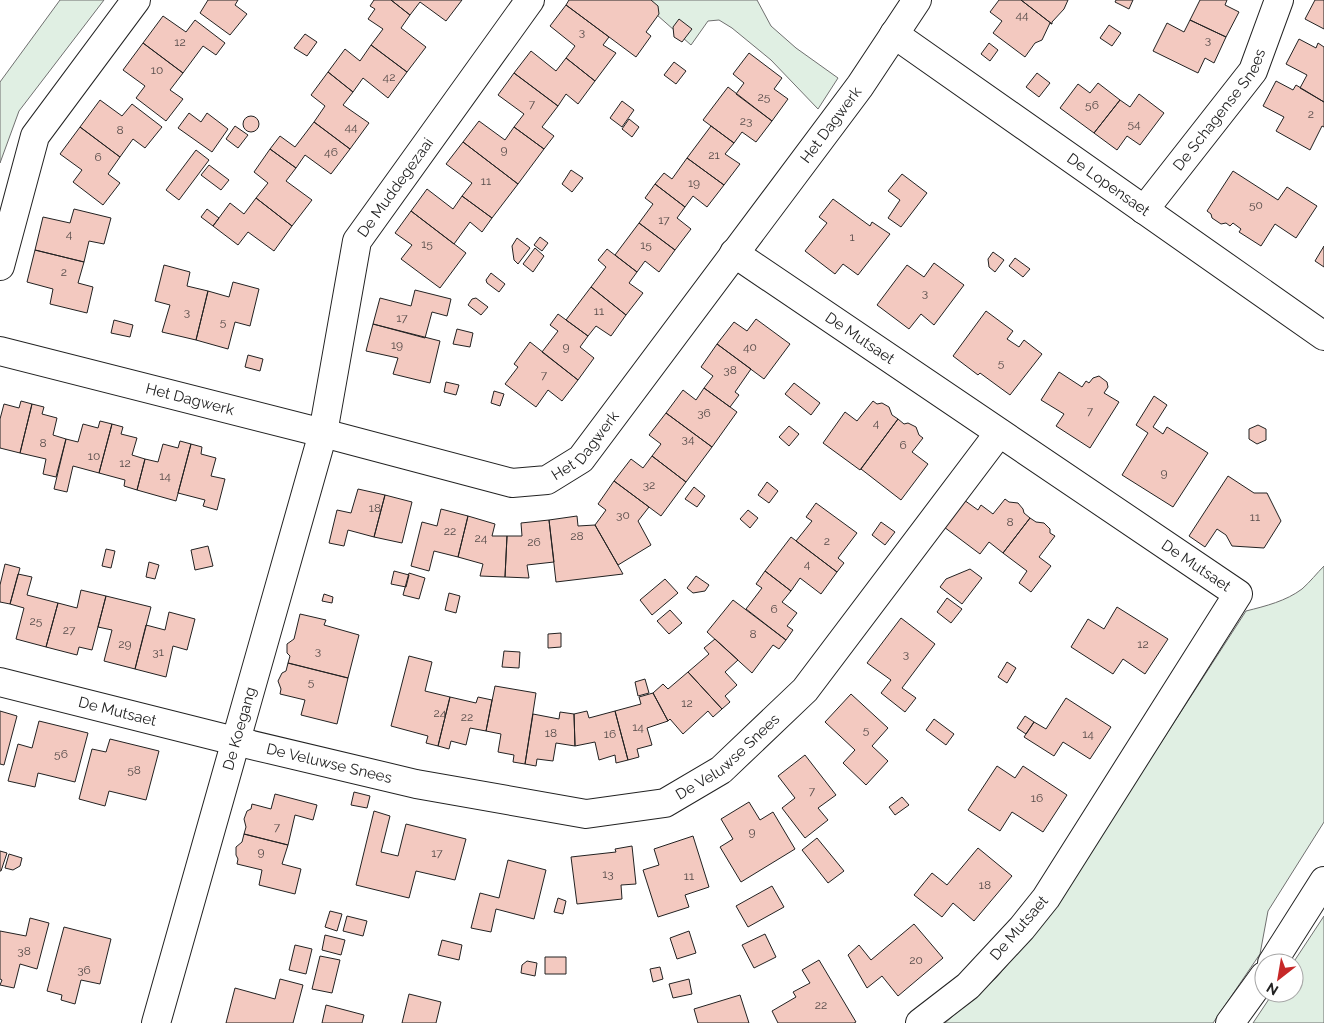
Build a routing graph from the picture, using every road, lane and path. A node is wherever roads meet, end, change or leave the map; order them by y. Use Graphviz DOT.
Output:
graph roads {
  1 [pos="136,0"];
  2 [pos="530,0"];
  3 [pos="916,0"];
  4 [pos="1279,0"];
  5 [pos="894,34"];
  6 [pos="1144,210"];
  7 [pos="734,253"];
  8 [pos="0,266"];
  9 [pos="1324,336"];
  10 [pos="0,351"];
  11 [pos="999,432"];
  12 [pos="322,433"];
  13 [pos="0,682"];
  14 [pos="235,741"];
  15 [pos="1324,881"];
  16 [pos="1278,953"];
  17 [pos="1254,990"];
  18 [pos="156,1023"];
  19 [pos="920,1023"];
  20 [pos="1230,1023"];
  1 -- 8 [label="street"];
  2 -- 12 [label="street, De Muddegezaai"];
  3 -- 5 [label="street, Het Dagwerk"];
  4 -- 6 [label="street, De Schagense Snees"];
  5 -- 6 [label="street, De Lopensaet"];
  5 -- 7 [label="street, Het Dagwerk"];
  6 -- 9 [label="street, De Lopensaet"];
  7 -- 11 [label="street, De Mutsaet"];
  7 -- 12 [label="street, Het Dagwerk"];
  10 -- 12 [label="street, Het Dagwerk"];
  11 -- 14 [label="street, De Veluwse Snees"];
  11 -- 19 [label="street, De Mutsaet"];
  12 -- 14 [label="street, De Koegang"];
  13 -- 14 [label="street, De Mutsaet"];
  14 -- 18 [label="street, De Koegang"];
  15 -- 16 [label="street"];
  17 -- 20 [label="street"];
}
